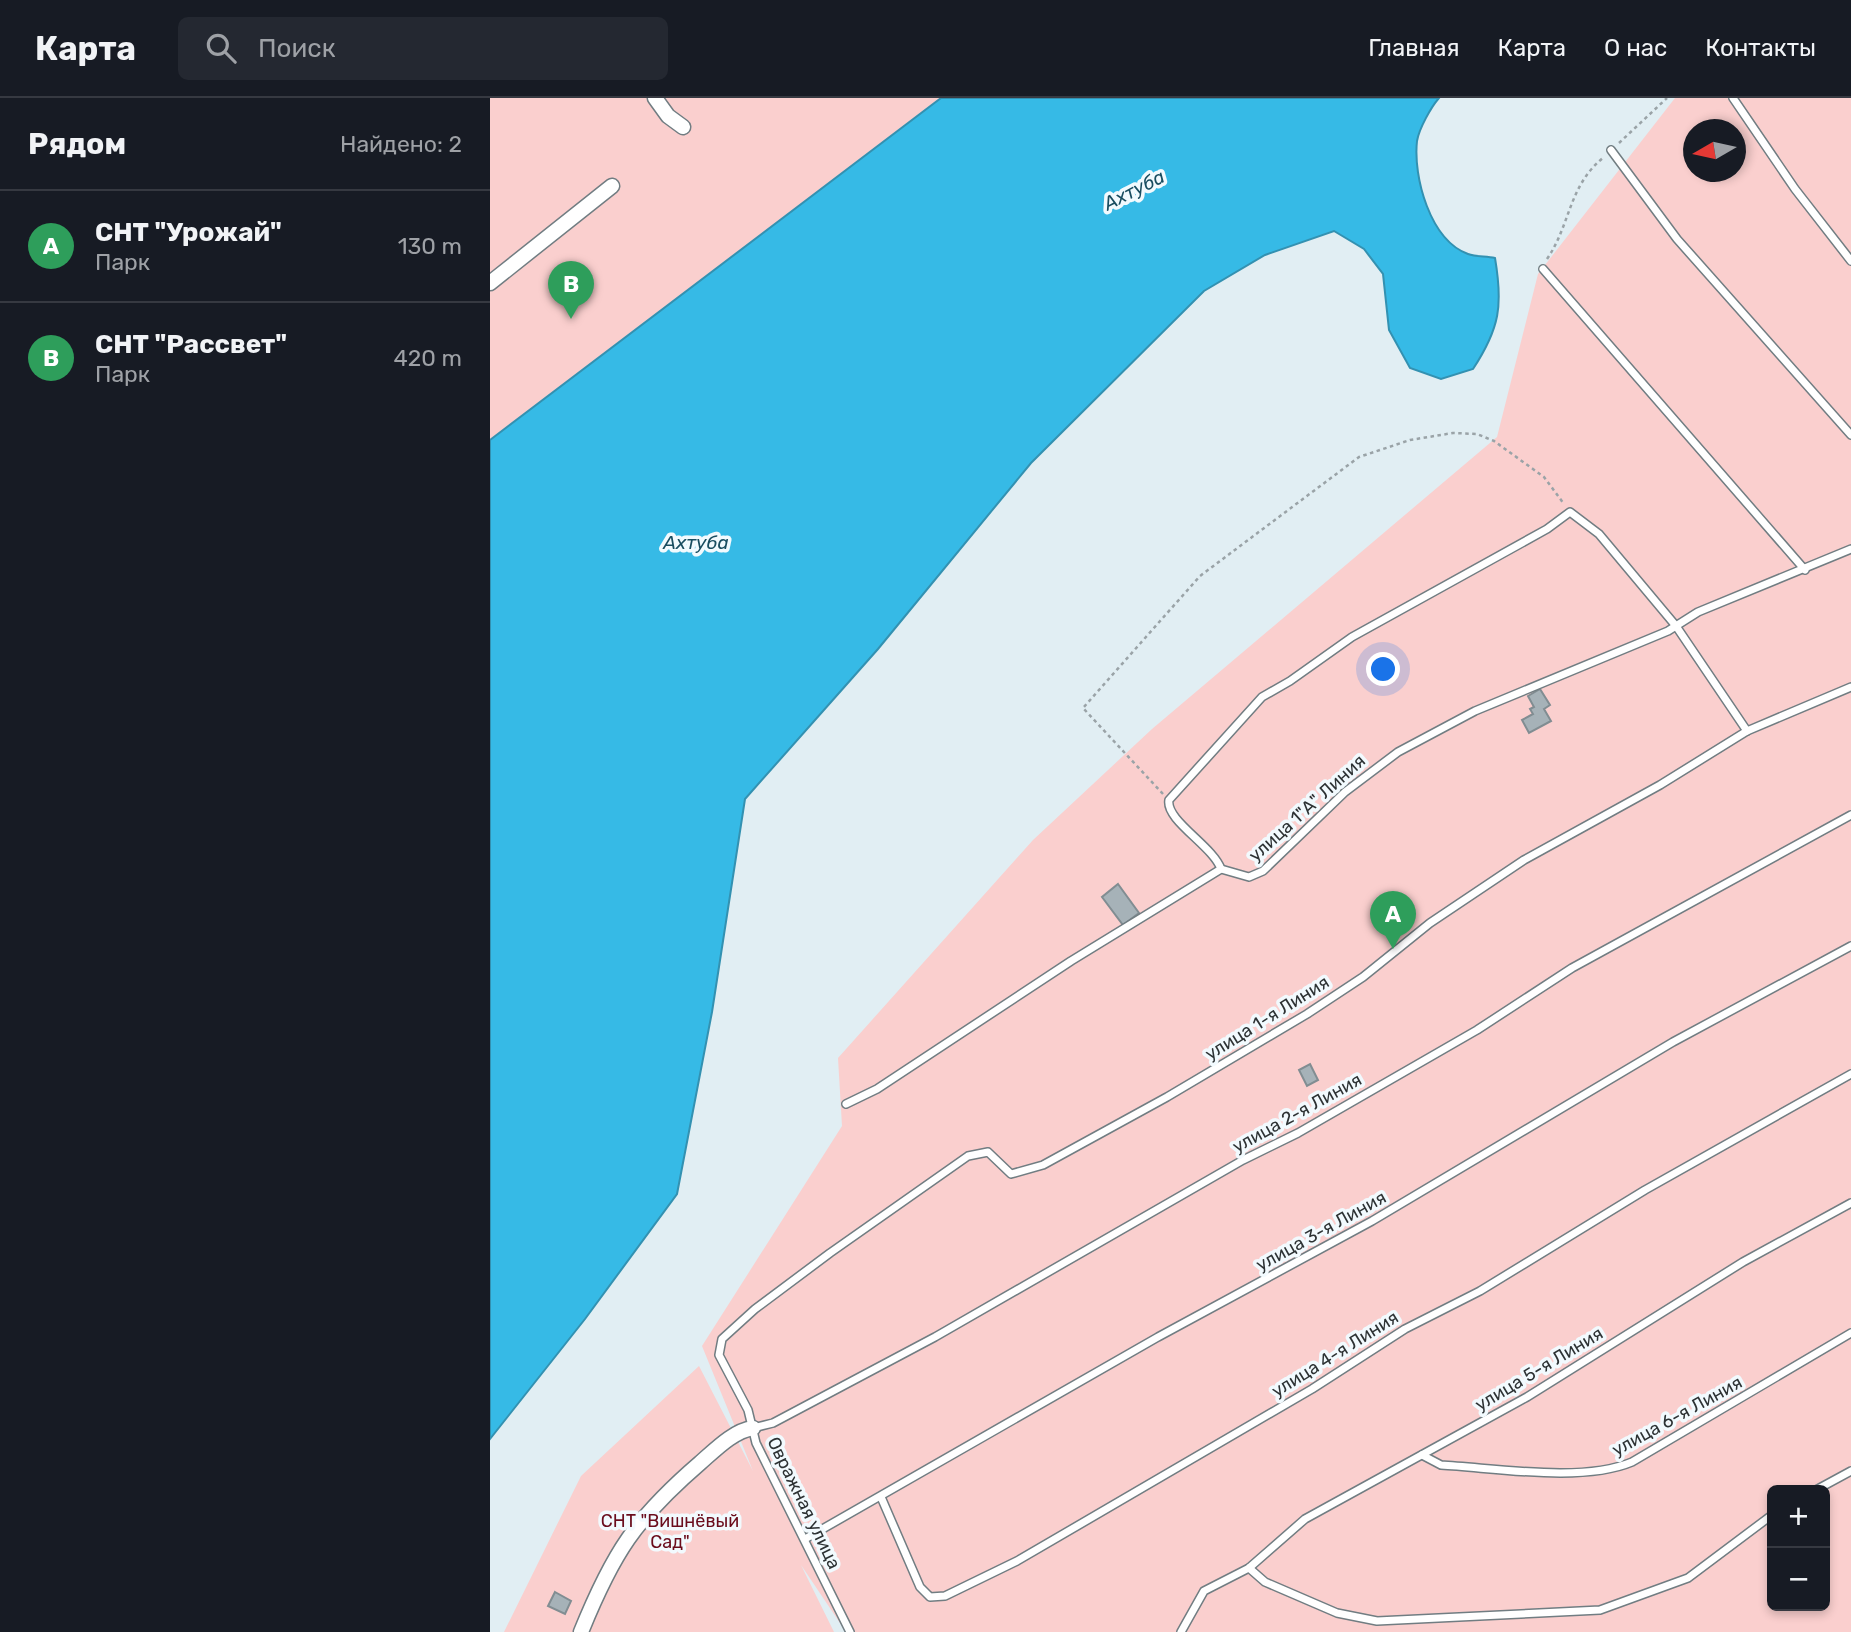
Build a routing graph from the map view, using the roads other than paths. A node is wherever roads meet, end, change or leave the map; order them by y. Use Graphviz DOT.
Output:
graph roads {
  1 [pos="654,98"];
  2 [pos="1734,98"];
  3 [pos="683,127"];
  4 [pos="1611,150"];
  5 [pos="612,186"];
  6 [pos="1851,261"];
  7 [pos="1543,269"];
  8 [pos="490,283"];
  9 [pos="1851,435"];
  10 [pos="1851,549"];
  11 [pos="1805,570"];
  12 [pos="1676,626"];
  13 [pos="1851,687"];
  14 [pos="1747,731"];
  15 [pos="1851,815"];
  16 [pos="1221,869"];
  17 [pos="1851,946"];
  18 [pos="1851,1074"];
  19 [pos="846,1104"];
  20 [pos="1851,1203"];
  21 [pos="1851,1333"];
  22 [pos="718,1349"];
  23 [pos="753,1428"];
  24 [pos="1422,1455"];
  25 [pos="1851,1471"];
  26 [pos="1825,1485"];
  27 [pos="881,1497"];
  28 [pos="1767,1519"];
  29 [pos="805,1539"];
  30 [pos="1249,1568"];
  31 [pos="581,1632"];
  32 [pos="850,1632"];
  33 [pos="1181,1632"];
  1 -- 3 [label="street"];
  2 -- 6 [label="lane"];
  4 -- 9 [label="lane"];
  5 -- 8 [label="street"];
  7 -- 11 [label="lane"];
  10 -- 11 [label="lane, улица 1\"А\" Линия"];
  11 -- 12 [label="lane, улица 1\"А\" Линия"];
  12 -- 14 [label="lane"];
  12 -- 16 [label="lane, улица 1\"А\" Линия"];
  12 -- 16 [label="lane"];
  13 -- 14 [label="lane, улица 1-я Линия"];
  14 -- 22 [label="lane, улица 1-я Линия"];
  15 -- 23 [label="lane, улица 2-я Линия"];
  16 -- 19 [label="lane"];
  17 -- 27 [label="lane, улица 3-я Линия"];
  18 -- 27 [label="lane, улица 4-я Линия"];
  20 -- 24 [label="lane, улица 5-я Линия"];
  21 -- 24 [label="lane, улица 6-я Линия"];
  22 -- 23 [label="lane, Овражная улица"];
  23 -- 29 [label="lane, Овражная улица"];
  23 -- 31 [label="street"];
  24 -- 30 [label="lane, улица 5-я Линия"];
  25 -- 26 [label="lane"];
  27 -- 29 [label="lane, улица 3-я Линия"];
  28 -- 30 [label="lane"];
  29 -- 32 [label="lane, Овражная улица"];
  30 -- 33 [label="lane, улица 5-я Линия"];
}
